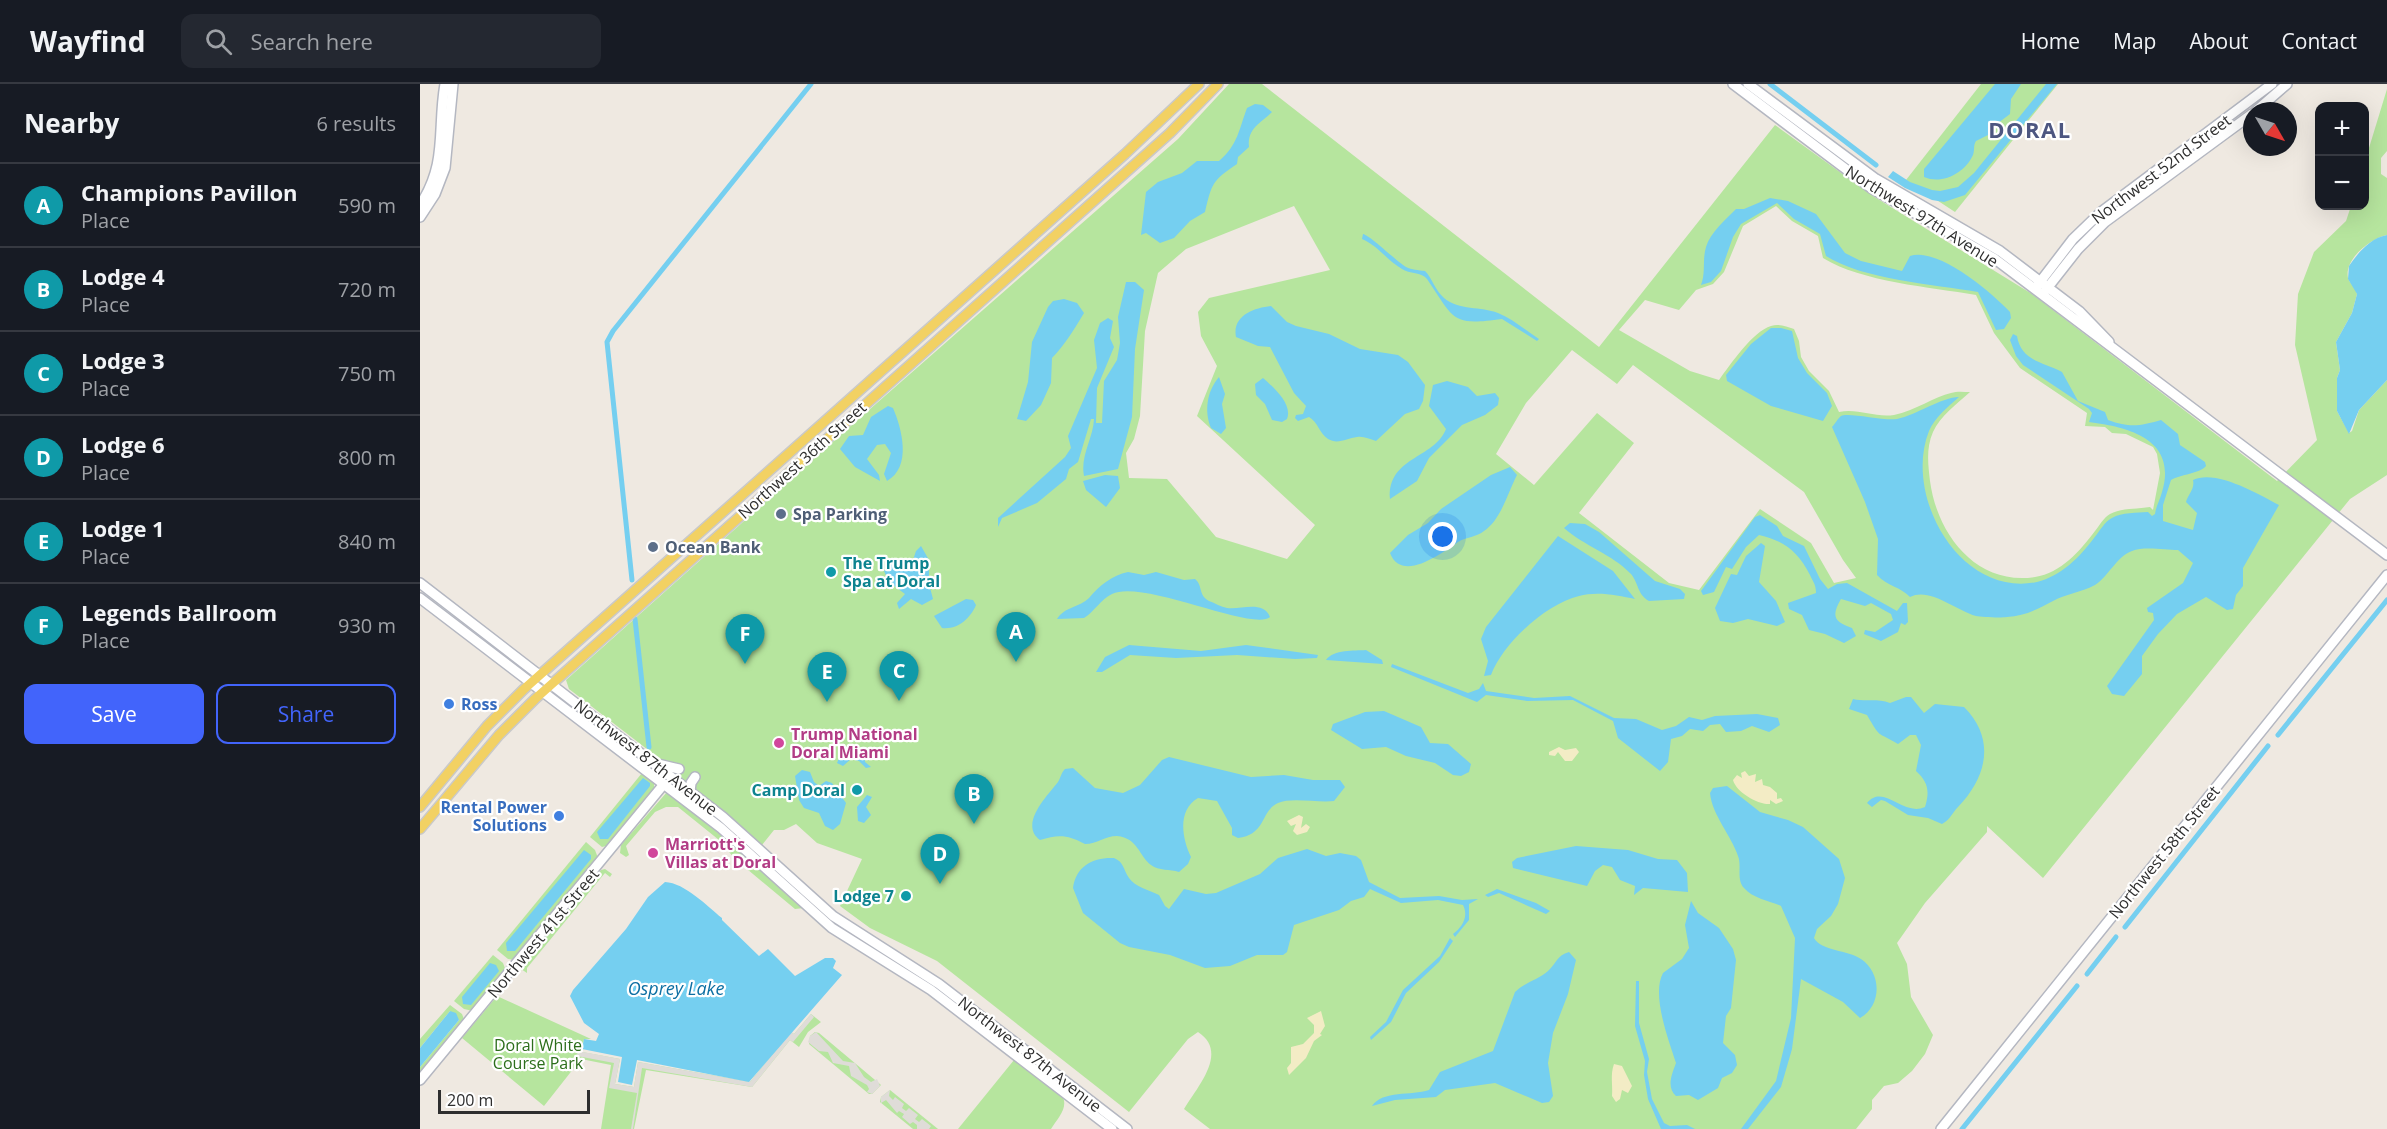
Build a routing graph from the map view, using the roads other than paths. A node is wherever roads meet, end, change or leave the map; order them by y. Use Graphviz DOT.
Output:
graph roads {
  1 [pos="446,84"];
  2 [pos="453,84"];
  3 [pos="1199,84"];
  4 [pos="1218,84"];
  5 [pos="1733,84"];
  6 [pos="1748,84"];
  7 [pos="2272,84"];
  8 [pos="2287,84"];
  9 [pos="2266,102"];
  10 [pos="2243,121"];
  11 [pos="1078,196"];
  12 [pos="420,205"];
  13 [pos="1087,207"];
  14 [pos="420,217"];
  15 [pos="2086,233"];
  16 [pos="1028,240"];
  17 [pos="1037,251"];
  18 [pos="2041,288"];
  19 [pos="970,292"];
  20 [pos="979,303"];
  21 [pos="915,342"];
  22 [pos="923,352"];
  23 [pos="803,441"];
  24 [pos="812,452"];
  25 [pos="2387,555"];
  26 [pos="2387,575"];
  27 [pos="421,586"];
  28 [pos="420,598"];
  29 [pos="616,608"];
  30 [pos="606,617"];
  31 [pos="614,629"];
  32 [pos="600,641"];
  33 [pos="540,675"];
  34 [pos="530,684"];
  35 [pos="551,684"];
  36 [pos="542,692"];
  37 [pos="596,732"];
  38 [pos="628,743"];
  39 [pos="655,763"];
  40 [pos="679,769"];
  41 [pos="448,773"];
  42 [pos="695,777"];
  43 [pos="664,784"];
  44 [pos="690,792"];
  45 [pos="444,800"];
  46 [pos="420,807"];
  47 [pos="420,829"];
  48 [pos="821,913"];
  49 [pos="420,1080"];
  50 [pos="1112,1129"];
  51 [pos="1127,1129"];
  52 [pos="1941,1129"];
  1 -- 12 [label="street"];
  2 -- 14 [label="street"];
  3 -- 11 [label="main road, Northwest 36th Street"];
  4 -- 13 [label="main road, Northwest 36th Street"];
  5 -- 18 [label="street, Northwest 97th Avenue"];
  6 -- 18 [label="street, Northwest 97th Avenue"];
  7 -- 15 [label="street, Northwest 52nd Street"];
  8 -- 9 [label="street"];
  10 -- 15 [label="street, Northwest 52nd Street"];
  11 -- 13 [label="main road"];
  11 -- 16 [label="main road, Northwest 36th Street"];
  13 -- 17 [label="main road, Northwest 36th Street"];
  15 -- 18 [label="street, Northwest 52nd Street"];
  16 -- 17 [label="main road"];
  16 -- 19 [label="main road, Northwest 36th Street"];
  17 -- 20 [label="main road, Northwest 36th Street"];
  18 -- 25 [label="street, Northwest 97th Avenue"];
  19 -- 20 [label="main road"];
  19 -- 21 [label="main road, Northwest 36th Street"];
  20 -- 22 [label="main road, Northwest 36th Street"];
  21 -- 22 [label="main road"];
  21 -- 23 [label="main road, Northwest 36th Street"];
  22 -- 24 [label="main road, Northwest 36th Street"];
  23 -- 24 [label="main road"];
  23 -- 29 [label="main road, Northwest 36th Street"];
  24 -- 31 [label="main road, Northwest 36th Street"];
  26 -- 52 [label="street, Northwest 58th Street"];
  27 -- 33 [label="street, Northwest 87th Avenue"];
  28 -- 34 [label="street, Northwest 87th Avenue"];
  29 -- 30 [label="main road, Northwest 36th Street"];
  29 -- 31 [label="main road"];
  30 -- 32 [label="main road"];
  30 -- 33 [label="main road, Northwest 36th Street"];
  31 -- 32 [label="main road, Northwest 36th Street"];
  32 -- 35 [label="main road, Northwest 36th Street"];
  33 -- 34 [label="main road, Northwest 36th Street"];
  33 -- 35 [label="street, Northwest 87th Avenue"];
  34 -- 36 [label="street, Northwest 87th Avenue"];
  34 -- 41 [label="main road, Northwest 36th Street"];
  35 -- 36 [label="main road, Northwest 36th Street"];
  35 -- 38 [label="street, Northwest 87th Avenue"];
  36 -- 37 [label="street, Northwest 87th Avenue"];
  36 -- 45 [label="main road, Northwest 36th Street"];
  37 -- 38 [label="street"];
  37 -- 43 [label="street, Northwest 87th Avenue"];
  38 -- 39 [label="street, Northwest 87th Avenue"];
  39 -- 40 [label="street"];
  39 -- 44 [label="street, Northwest 87th Avenue"];
  41 -- 45 [label="main road"];
  41 -- 46 [label="main road, Northwest 36th Street"];
  42 -- 44 [label="street"];
  43 -- 48 [label="street, Northwest 87th Avenue"];
  43 -- 49 [label="street, Northwest 41st Street"];
  44 -- 48 [label="street, Northwest 87th Avenue"];
  45 -- 47 [label="main road, Northwest 36th Street"];
  48 -- 50 [label="street, Northwest 87th Avenue"];
  48 -- 51 [label="street, Northwest 87th Avenue"];
}
